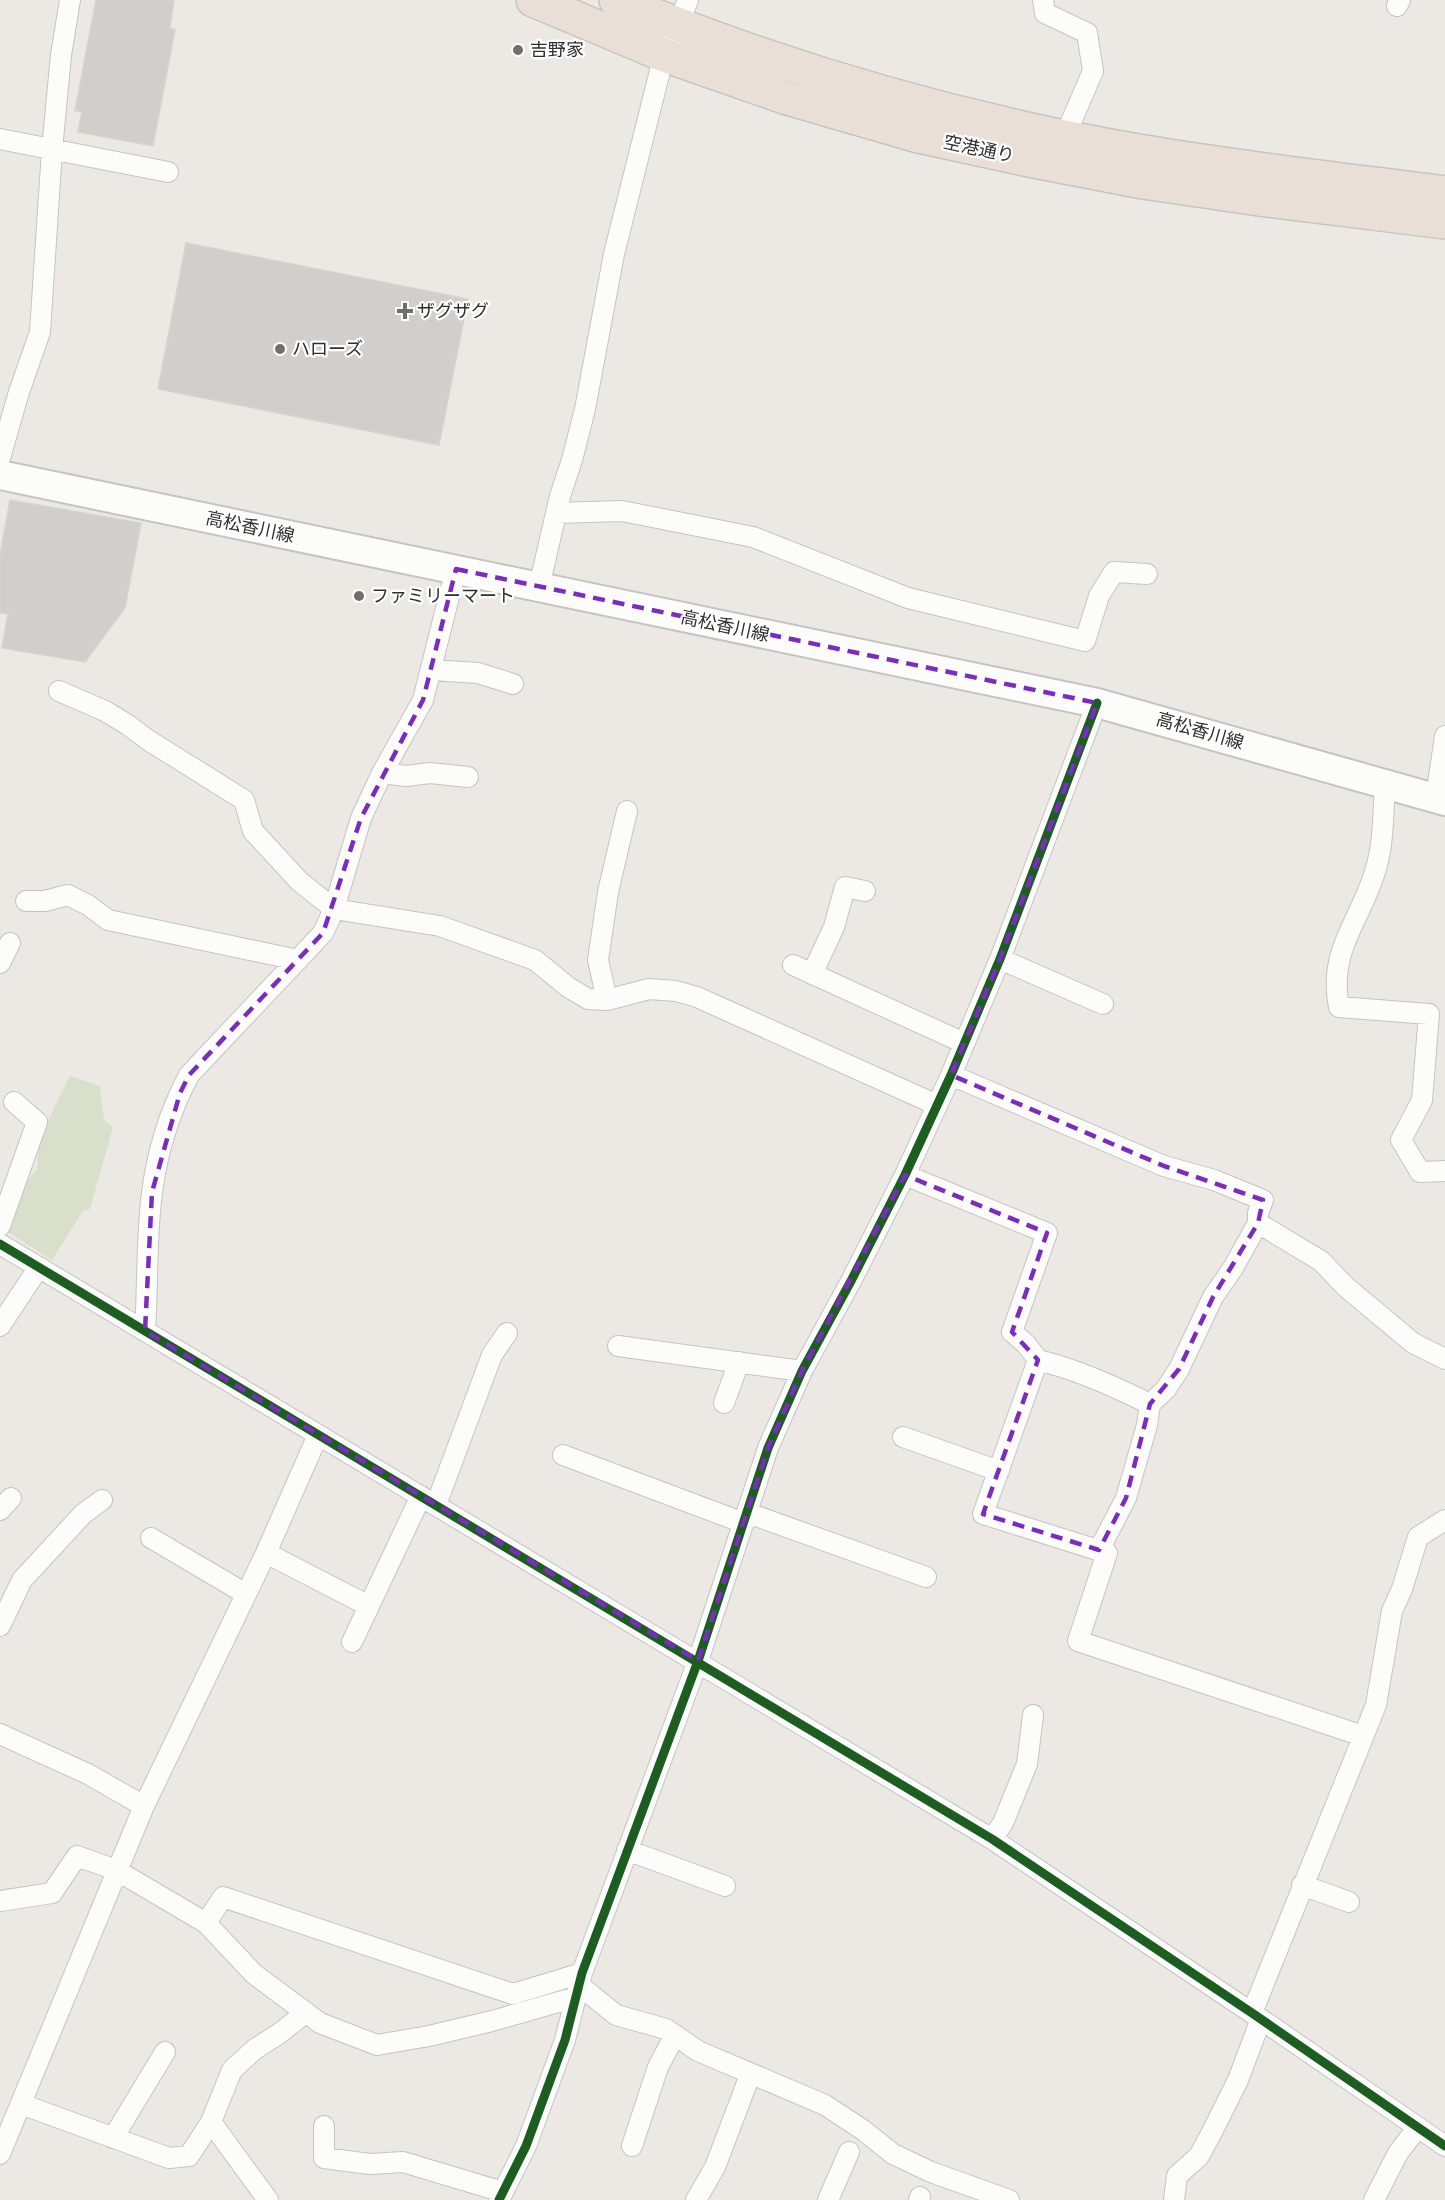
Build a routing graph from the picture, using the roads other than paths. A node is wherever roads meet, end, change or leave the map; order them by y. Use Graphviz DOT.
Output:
graph roads {
  1 [pos="70,0"];
  2 [pos="533,0"];
  3 [pos="616,0"];
  4 [pos="1043,0"];
  5 [pos="683,13"];
  6 [pos="664,55"];
  7 [pos="1065,136"];
  8 [pos="0,139"];
  9 [pos="52,150"];
  10 [pos="168,172"];
  11 [pos="1445,193"];
  12 [pos="1445,222"];
  13 [pos="0,458"];
  14 [pos="0,475"];
  15 [pos="556,513"];
  16 [pos="456,569"];
  17 [pos="1147,574"];
  18 [pos="539,587"];
  19 [pos="432,670"];
  20 [pos="513,684"];
  21 [pos="59,691"];
  22 [pos="1097,704"];
  23 [pos="1445,736"];
  24 [pos="382,773"];
  25 [pos="468,777"];
  26 [pos="1385,783"];
  27 [pos="1440,799"];
  28 [pos="627,811"];
  29 [pos="865,891"];
  30 [pos="26,901"];
  31 [pos="334,909"];
  32 [pos="10,943"];
  33 [pos="1000,959"];
  34 [pos="298,960"];
  35 [pos="0,963"];
  36 [pos="793,965"];
  37 [pos="812,974"];
  38 [pos="607,1000"];
  39 [pos="1103,1004"];
  40 [pos="964,1043"];
  41 [pos="951,1075"];
  42 [pos="14,1102"];
  43 [pos="937,1105"];
  44 [pos="1445,1171"];
  45 [pos="905,1175"];
  46 [pos="1258,1223"];
  47 [pos="0,1226"];
  48 [pos="0,1244"];
  49 [pos="39,1267"];
  50 [pos="0,1326"];
  51 [pos="145,1331"];
  52 [pos="507,1333"];
  53 [pos="618,1346"];
  54 [pos="1445,1359"];
  55 [pos="1038,1360"];
  56 [pos="739,1362"];
  57 [pos="802,1371"];
  58 [pos="724,1403"];
  59 [pos="1150,1404"];
  60 [pos="318,1435"];
  61 [pos="903,1437"];
  62 [pos="562,1455"];
  63 [pos="999,1471"];
  64 [pos="102,1500"];
  65 [pos="428,1501"];
  66 [pos="746,1518"];
  67 [pos="1445,1520"];
  68 [pos="151,1538"];
  69 [pos="1099,1550"];
  70 [pos="266,1553"];
  71 [pos="926,1577"];
  72 [pos="246,1594"];
  73 [pos="369,1606"];
  74 [pos="1,1618"];
  75 [pos="352,1642"];
  76 [pos="698,1661"];
  77 [pos="1033,1715"];
  78 [pos="0,1734"];
  79 [pos="1363,1736"];
  80 [pos="144,1806"];
  81 [pos="992,1839"];
  82 [pos="627,1850"];
  83 [pos="116,1870"];
  84 [pos="1302,1885"];
  85 [pos="725,1886"];
  86 [pos="0,1901"];
  87 [pos="1349,1902"];
  88 [pos="206,1923"];
  89 [pos="579,1985"];
  90 [pos="305,2013"];
  91 [pos="1257,2016"];
  92 [pos="675,2035"];
  93 [pos="165,2052"];
  94 [pos="747,2083"];
  95 [pos="21,2104"];
  96 [pos="211,2122"];
  97 [pos="324,2126"];
  98 [pos="1418,2127"];
  99 [pos="113,2138"];
  100 [pos="632,2146"];
  101 [pos="1445,2146"];
  102 [pos="849,2152"];
  103 [pos="0,2154"];
  104 [pos="501,2196"];
  105 [pos="268,2200"];
  106 [pos="696,2200"];
  107 [pos="828,2200"];
  108 [pos="1009,2200"];
  109 [pos="1174,2200"];
  110 [pos="1374,2200"];
  1 -- 9 [label="street"];
  2 -- 6 [label="highway, 空港通り"];
  3 -- 5 [label="highway, 空港通り"];
  4 -- 7 [label="street"];
  5 -- 6 [label="street"];
  5 -- 7 [label="highway, 空港通り"];
  6 -- 12 [label="highway, 空港通り"];
  6 -- 15 [label="street"];
  7 -- 11 [label="highway, 空港通り"];
  8 -- 9 [label="street"];
  9 -- 10 [label="street"];
  9 -- 13 [label="street"];
  14 -- 16 [label="main road, 高松香川線"];
  15 -- 17 [label="street"];
  15 -- 18 [label="street"];
  16 -- 18 [label="main road, 高松香川線"];
  16 -- 19 [label="street"];
  18 -- 22 [label="main road, 高松香川線"];
  19 -- 20 [label="street"];
  19 -- 24 [label="street"];
  21 -- 31 [label="street"];
  22 -- 26 [label="main road, 高松香川線"];
  22 -- 33 [label="street"];
  23 -- 27 [label="street"];
  24 -- 25 [label="street"];
  24 -- 31 [label="street"];
  26 -- 27 [label="main road, 高松香川線"];
  26 -- 44 [label="street"];
  28 -- 38 [label="street"];
  29 -- 37 [label="street"];
  30 -- 34 [label="street"];
  31 -- 34 [label="street"];
  31 -- 38 [label="street"];
  32 -- 35 [label="street"];
  33 -- 39 [label="street"];
  33 -- 40 [label="street"];
  34 -- 51 [label="street"];
  36 -- 37 [label="street"];
  37 -- 40 [label="street"];
  38 -- 43 [label="street"];
  40 -- 41 [label="street"];
  41 -- 43 [label="street"];
  41 -- 46 [label="street"];
  42 -- 47 [label="street"];
  43 -- 45 [label="street"];
  45 -- 55 [label="street"];
  45 -- 57 [label="street"];
  46 -- 54 [label="street"];
  46 -- 59 [label="street"];
  48 -- 49 [label="street"];
  49 -- 50 [label="street"];
  49 -- 51 [label="street"];
  51 -- 60 [label="street"];
  52 -- 65 [label="street"];
  53 -- 56 [label="street"];
  55 -- 59 [label="street"];
  55 -- 63 [label="street"];
  56 -- 57 [label="street"];
  56 -- 58 [label="street"];
  57 -- 66 [label="street"];
  59 -- 69 [label="street"];
  60 -- 65 [label="street"];
  60 -- 70 [label="street"];
  61 -- 63 [label="street"];
  62 -- 66 [label="street"];
  63 -- 69 [label="street"];
  64 -- 74 [label="street"];
  65 -- 73 [label="street"];
  65 -- 76 [label="street"];
  66 -- 71 [label="street"];
  66 -- 76 [label="street"];
  67 -- 79 [label="street"];
  68 -- 72 [label="street"];
  69 -- 79 [label="street"];
  70 -- 72 [label="street"];
  70 -- 73 [label="street"];
  72 -- 80 [label="street"];
  73 -- 75 [label="street"];
  76 -- 81 [label="street"];
  76 -- 82 [label="street"];
  77 -- 81 [label="street"];
  78 -- 80 [label="street"];
  79 -- 84 [label="street"];
  80 -- 83 [label="street"];
  81 -- 91 [label="street"];
  82 -- 85 [label="street"];
  82 -- 89 [label="street"];
  83 -- 86 [label="street"];
  83 -- 88 [label="street"];
  83 -- 95 [label="street"];
  84 -- 87 [label="street"];
  84 -- 91 [label="street"];
  88 -- 89 [label="street"];
  88 -- 90 [label="street"];
  89 -- 90 [label="street"];
  89 -- 92 [label="street"];
  89 -- 104 [label="street"];
  90 -- 96 [label="street"];
  91 -- 98 [label="street"];
  91 -- 109 [label="street"];
  92 -- 100 [label="street"];
  92 -- 108 [label="street"];
  93 -- 99 [label="street"];
  94 -- 106 [label="street"];
  95 -- 99 [label="street"];
  95 -- 103 [label="street"];
  96 -- 99 [label="street"];
  96 -- 105 [label="street"];
  97 -- 104 [label="street"];
  98 -- 101 [label="street"];
  98 -- 110 [label="street"];
  102 -- 107 [label="street"];
}
